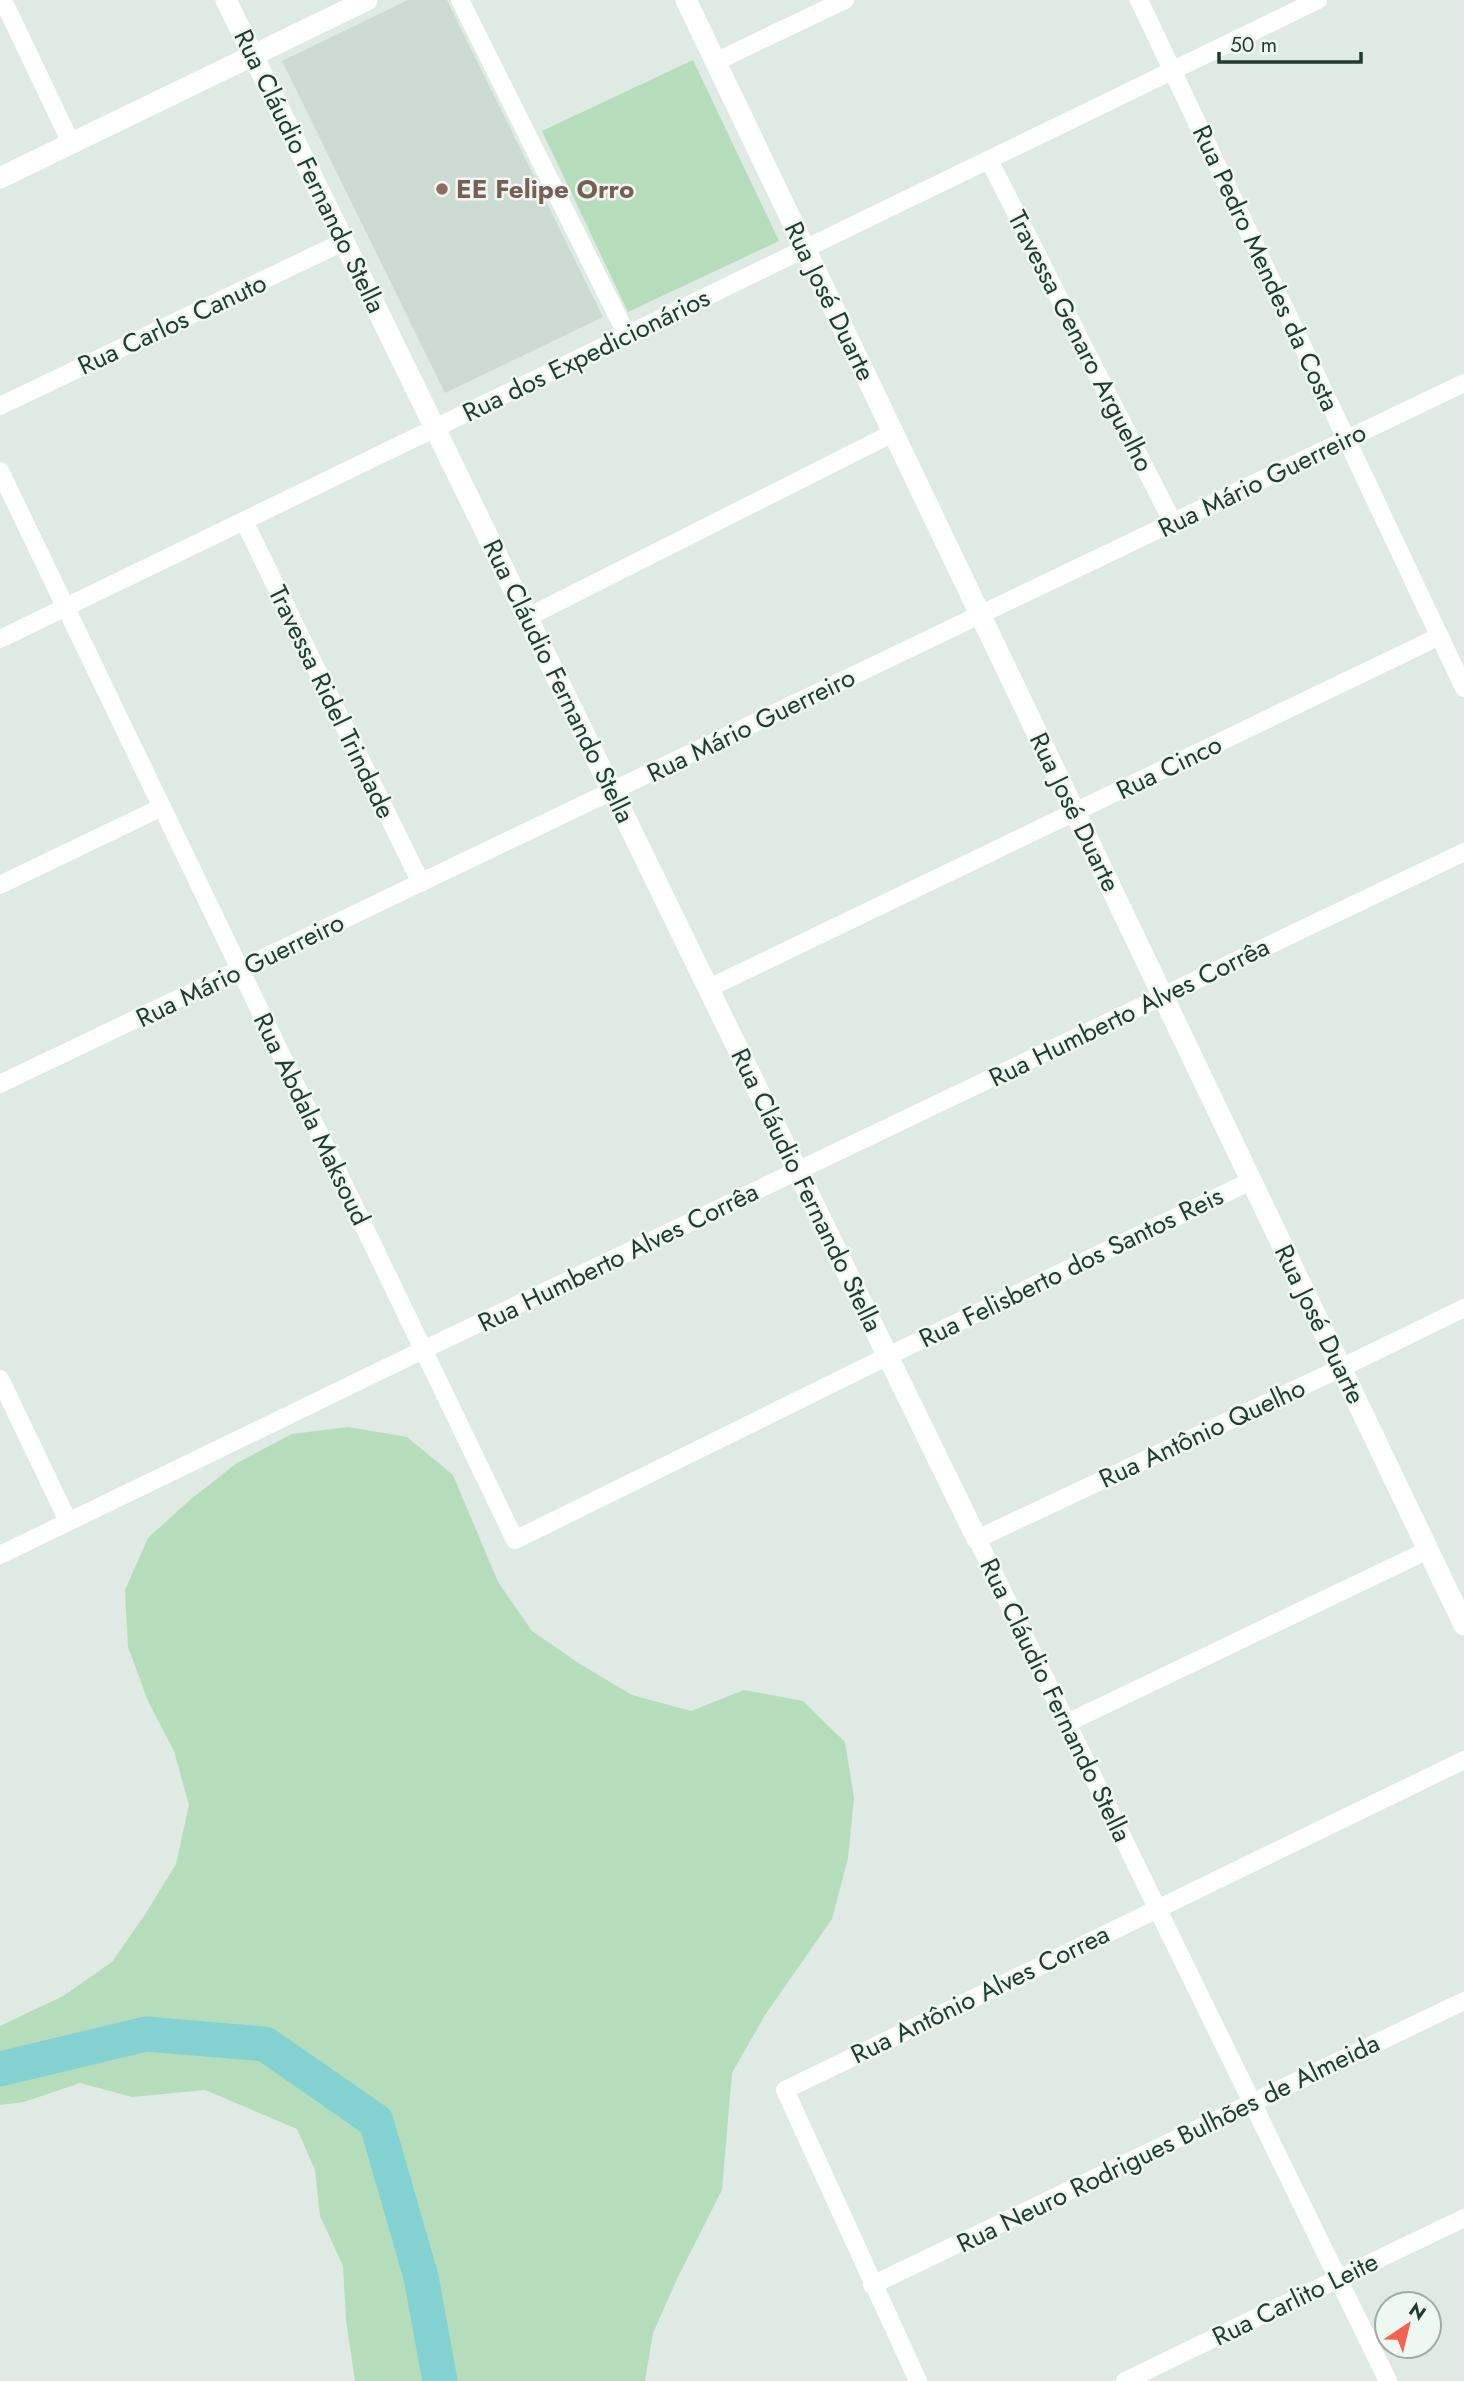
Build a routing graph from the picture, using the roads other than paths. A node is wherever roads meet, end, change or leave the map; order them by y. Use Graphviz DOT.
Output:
graph roads {
  1 [pos="3,0"];
  2 [pos="226,0"];
  3 [pos="367,0"];
  4 [pos="460,0"];
  5 [pos="685,0"];
  6 [pos="845,0"];
  7 [pos="1139,0"];
  8 [pos="1318,0"];
  9 [pos="253,55"];
  10 [pos="715,62"];
  11 [pos="1172,71"];
  12 [pos="71,143"];
  13 [pos="989,160"];
  14 [pos="0,178"];
  15 [pos="345,242"];
  16 [pos="805,249"];
  17 [pos="627,335"];
  18 [pos="1464,383"];
  19 [pos="0,406"];
  20 [pos="435,428"];
  21 [pos="893,433"];
  22 [pos="1346,440"];
  23 [pos="0,471"];
  24 [pos="244,521"];
  25 [pos="1173,523"];
  26 [pos="66,608"];
  27 [pos="980,615"];
  28 [pos="528,617"];
  29 [pos="1440,636"];
  30 [pos="0,639"];
  31 [pos="1464,688"];
  32 [pos="613,791"];
  33 [pos="162,807"];
  34 [pos="1075,812"];
  35 [pos="1464,852"];
  36 [pos="421,883"];
  37 [pos="0,885"];
  38 [pos="240,969"];
  39 [pos="709,988"];
  40 [pos="1163,996"];
  41 [pos="0,1084"];
  42 [pos="798,1171"];
  43 [pos="1251,1181"];
  44 [pos="1464,1308"];
  45 [pos="423,1350"];
  46 [pos="888,1356"];
  47 [pos="1341,1368"];
  48 [pos="0,1379"];
  49 [pos="68,1521"];
  50 [pos="978,1539"];
  51 [pos="515,1540"];
  52 [pos="1428,1550"];
  53 [pos="0,1555"];
  54 [pos="1464,1625"];
  55 [pos="1067,1723"];
  56 [pos="1464,1760"];
  57 [pos="1158,1908"];
  58 [pos="1464,2001"];
  59 [pos="1252,2102"];
  60 [pos="1464,2218"];
  61 [pos="1338,2278"];
  62 [pos="872,2285"];
  63 [pos="918,2381"];
  64 [pos="1125,2381"];
  65 [pos="1388,2381"];
  1 -- 12 [label="street"];
  2 -- 9 [label="street, Rua Cláudio Fernando Stella"];
  3 -- 9 [label="street"];
  4 -- 17 [label="street"];
  5 -- 10 [label="street, Rua José Duarte"];
  6 -- 10 [label="street"];
  7 -- 11 [label="street, Rua Pedro Mendes da Costa"];
  8 -- 11 [label="street, Rua dos Expedicionários"];
  9 -- 12 [label="street"];
  9 -- 15 [label="street, Rua Cláudio Fernando Stella"];
  10 -- 16 [label="street, Rua José Duarte"];
  11 -- 13 [label="street, Rua dos Expedicionários"];
  11 -- 22 [label="street, Rua Pedro Mendes da Costa"];
  12 -- 14 [label="street"];
  13 -- 16 [label="street, Rua dos Expedicionários"];
  13 -- 25 [label="street, Travessa Genaro Arguelho"];
  15 -- 19 [label="street, Rua Carlos Canuto"];
  15 -- 20 [label="street, Rua Cláudio Fernando Stella"];
  16 -- 17 [label="street, Rua dos Expedicionários"];
  16 -- 21 [label="street, Rua José Duarte"];
  17 -- 20 [label="street, Rua dos Expedicionários"];
  18 -- 22 [label="street, Rua Mário Guerreiro"];
  20 -- 24 [label="street, Rua dos Expedicionários"];
  20 -- 28 [label="street, Rua Cláudio Fernando Stella"];
  21 -- 27 [label="street, Rua José Duarte"];
  21 -- 28 [label="street"];
  22 -- 25 [label="street, Rua Mário Guerreiro"];
  22 -- 29 [label="street, Rua Pedro Mendes da Costa"];
  23 -- 26 [label="street, Rua Abdala Maksoud"];
  24 -- 26 [label="street, Rua dos Expedicionários"];
  24 -- 36 [label="street, Travessa Ridel Trindade"];
  25 -- 27 [label="street, Rua Mário Guerreiro"];
  26 -- 30 [label="street, Rua dos Expedicionários"];
  26 -- 33 [label="street, Rua Abdala Maksoud"];
  27 -- 32 [label="street, Rua Mário Guerreiro"];
  27 -- 34 [label="street, Rua José Duarte"];
  28 -- 32 [label="street, Rua Cláudio Fernando Stella"];
  29 -- 31 [label="street, Rua Pedro Mendes da Costa"];
  29 -- 34 [label="street, Rua Cinco"];
  32 -- 36 [label="street, Rua Mário Guerreiro"];
  32 -- 39 [label="street, Rua Cláudio Fernando Stella"];
  33 -- 37 [label="street"];
  33 -- 38 [label="street, Rua Abdala Maksoud"];
  34 -- 39 [label="street, Rua Cinco"];
  34 -- 40 [label="street, Rua José Duarte"];
  35 -- 40 [label="street, Rua Humberto Alves Corrêa"];
  36 -- 38 [label="street, Rua Mário Guerreiro"];
  38 -- 41 [label="street, Rua Mário Guerreiro"];
  38 -- 45 [label="street, Rua Abdala Maksoud"];
  39 -- 42 [label="street, Rua Cláudio Fernando Stella"];
  40 -- 42 [label="street, Rua Humberto Alves Corrêa"];
  40 -- 43 [label="street, Rua José Duarte"];
  42 -- 45 [label="street, Rua Humberto Alves Corrêa"];
  42 -- 46 [label="street, Rua Cláudio Fernando Stella"];
  43 -- 46 [label="street, Rua Felisberto dos Santos Reis"];
  43 -- 47 [label="street, Rua José Duarte"];
  44 -- 47 [label="street, Rua Antônio Quelho"];
  45 -- 49 [label="street, Rua Humberto Alves Corrêa"];
  45 -- 51 [label="street, Rua Abdala Maksoud"];
  46 -- 50 [label="street, Rua Cláudio Fernando Stella"];
  46 -- 51 [label="street, Rua Felisberto dos Santos Reis"];
  47 -- 50 [label="street, Rua Antônio Quelho"];
  47 -- 52 [label="street, Rua José Duarte"];
  48 -- 49 [label="street"];
  49 -- 53 [label="street, Rua Humberto Alves Corrêa"];
  50 -- 55 [label="street, Rua Cláudio Fernando Stella"];
  52 -- 54 [label="street, Rua José Duarte"];
  52 -- 55 [label="street"];
  55 -- 57 [label="street, Rua Cláudio Fernando Stella"];
  56 -- 57 [label="street, Rua Antônio Alves Correa"];
  57 -- 59 [label="street, Rua Cláudio Fernando Stella"];
  57 -- 62 [label="street, Rua Antônio Alves Correa"];
  58 -- 59 [label="street, Rua Neuro Rodrigues Bulhões de Almeida"];
  59 -- 61 [label="street, Rua Cláudio Fernando Stella"];
  59 -- 62 [label="street, Rua Neuro Rodrigues Bulhões de Almeida"];
  60 -- 61 [label="street, Rua Carlito Leite"];
  61 -- 64 [label="street, Rua Carlito Leite"];
  61 -- 65 [label="street, Rua Cláudio Fernando Stella"];
  62 -- 63 [label="street, Rua Antônio Alves Correa"];
}
